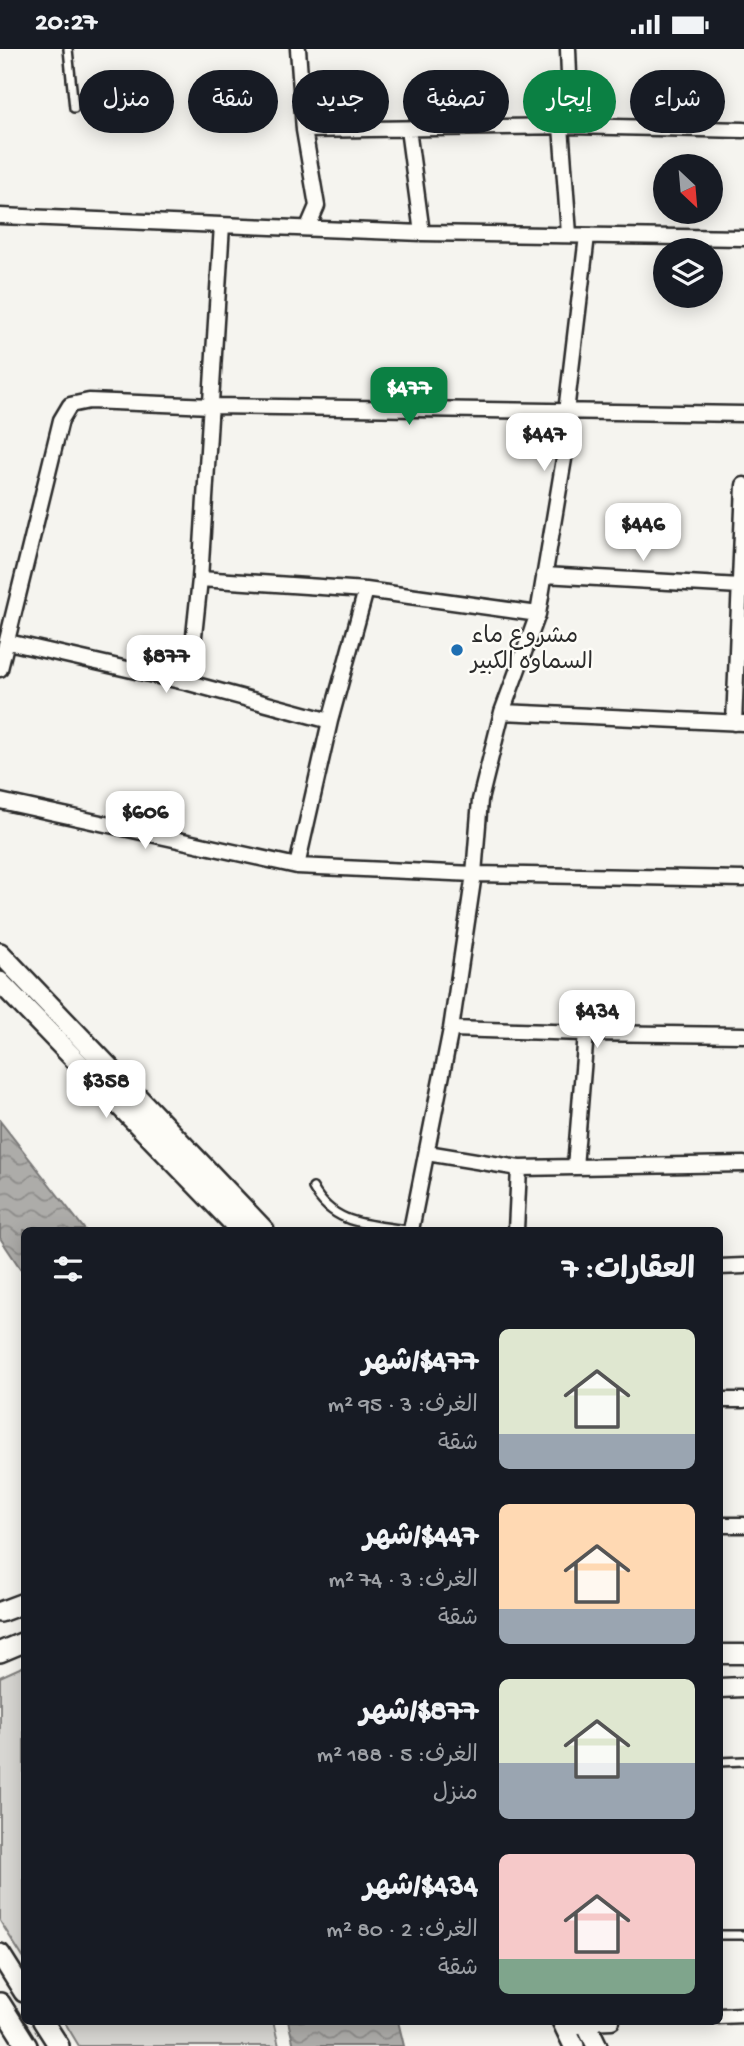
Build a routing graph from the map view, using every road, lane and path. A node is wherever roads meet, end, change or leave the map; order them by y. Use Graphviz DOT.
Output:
graph roads {
  1 [pos="68,49"];
  2 [pos="298,49"];
  3 [pos="568,49"];
  4 [pos="300,70"];
  5 [pos="567,70"];
  6 [pos="74,108"];
  7 [pos="616,127"];
  8 [pos="744,130"];
  9 [pos="305,133"];
  10 [pos="409,133"];
  11 [pos="566,133"];
  12 [pos="0,216"];
  13 [pos="222,225"];
  14 [pos="308,227"];
  15 [pos="422,233"];
  16 [pos="569,235"];
  17 [pos="587,236"];
  18 [pos="744,238"];
  19 [pos="212,406"];
  20 [pos="566,412"];
  21 [pos="744,414"];
  22 [pos="744,485"];
  23 [pos="544,575"];
  24 [pos="200,579"];
  25 [pos="740,586"];
  26 [pos="366,590"];
  27 [pos="538,614"];
  28 [pos="8,642"];
  29 [pos="0,669"];
  30 [pos="188,683"];
  31 [pos="502,712"];
  32 [pos="330,722"];
  33 [pos="739,723"];
  34 [pos="0,801"];
  35 [pos="297,866"];
  36 [pos="474,874"];
  37 [pos="744,879"];
  38 [pos="0,953"];
  39 [pos="0,982"];
  40 [pos="451,1029"];
  41 [pos="586,1033"];
  42 [pos="744,1035"];
  43 [pos="427,1153"];
  44 [pos="744,1164"];
  45 [pos="575,1167"];
  46 [pos="519,1168"];
  47 [pos="313,1188"];
  48 [pos="237,1227"];
  49 [pos="261,1227"];
  50 [pos="390,1227"];
  51 [pos="412,1227"];
  52 [pos="516,1227"];
  53 [pos="744,1266"];
  54 [pos="723,1267"];
  55 [pos="723,1400"];
  56 [pos="744,1400"];
  57 [pos="723,1525"];
  58 [pos="744,1525"];
  59 [pos="21,1604"];
  60 [pos="0,1612"];
  61 [pos="21,1642"];
  62 [pos="0,1652"];
  63 [pos="723,1654"];
  64 [pos="744,1654"];
  65 [pos="744,1687"];
  66 [pos="723,1688"];
  67 [pos="744,1761"];
  68 [pos="723,1762"];
  69 [pos="723,1935"];
  70 [pos="744,1935"];
  71 [pos="2,1963"];
  72 [pos="21,1988"];
  73 [pos="0,2003"];
  74 [pos="744,2015"];
  75 [pos="723,2016"];
  76 [pos="46,2025"];
  77 [pos="586,2025"];
  78 [pos="27,2046"];
  79 [pos="59,2046"];
  80 [pos="597,2046"];
  1 -- 6 [label="lane"];
  2 -- 4 [label="street"];
  3 -- 5 [label="street"];
  7 -- 8 [label="street"];
  9 -- 14 [label="street"];
  10 -- 15 [label="street"];
  11 -- 16 [label="street"];
  12 -- 13 [label="street"];
  13 -- 14 [label="street"];
  13 -- 19 [label="street"];
  14 -- 15 [label="street"];
  15 -- 16 [label="street"];
  16 -- 17 [label="street"];
  17 -- 18 [label="street"];
  17 -- 20 [label="street"];
  19 -- 20 [label="street"];
  19 -- 24 [label="street"];
  19 -- 28 [label="street"];
  20 -- 21 [label="street"];
  20 -- 23 [label="street"];
  22 -- 25 [label="street"];
  23 -- 25 [label="street"];
  23 -- 27 [label="street"];
  24 -- 26 [label="street"];
  24 -- 30 [label="street"];
  25 -- 33 [label="street"];
  26 -- 27 [label="street"];
  26 -- 32 [label="street"];
  27 -- 31 [label="street"];
  28 -- 29 [label="street"];
  28 -- 30 [label="street"];
  30 -- 32 [label="street"];
  31 -- 33 [label="street"];
  31 -- 36 [label="street"];
  32 -- 35 [label="street"];
  34 -- 35 [label="street"];
  35 -- 36 [label="street"];
  36 -- 37 [label="street"];
  36 -- 40 [label="street"];
  38 -- 49 [label="main road"];
  39 -- 48 [label="main road"];
  40 -- 41 [label="street"];
  40 -- 43 [label="street"];
  41 -- 42 [label="street"];
  41 -- 45 [label="street"];
  43 -- 46 [label="street"];
  43 -- 51 [label="street"];
  44 -- 45 [label="street"];
  45 -- 46 [label="street"];
  46 -- 52 [label="street"];
  47 -- 50 [label="lane"];
  53 -- 54 [label="street"];
  55 -- 56 [label="street"];
  57 -- 58 [label="street"];
  59 -- 60 [label="main road"];
  61 -- 62 [label="main road"];
  63 -- 64 [label="street"];
  65 -- 66 [label="street"];
  67 -- 68 [label="lane"];
  69 -- 70 [label="lane"];
  71 -- 72 [label="main road"];
  73 -- 78 [label="main road"];
  74 -- 75 [label="street"];
  76 -- 79 [label="main road"];
  77 -- 80 [label="main road"];
}
